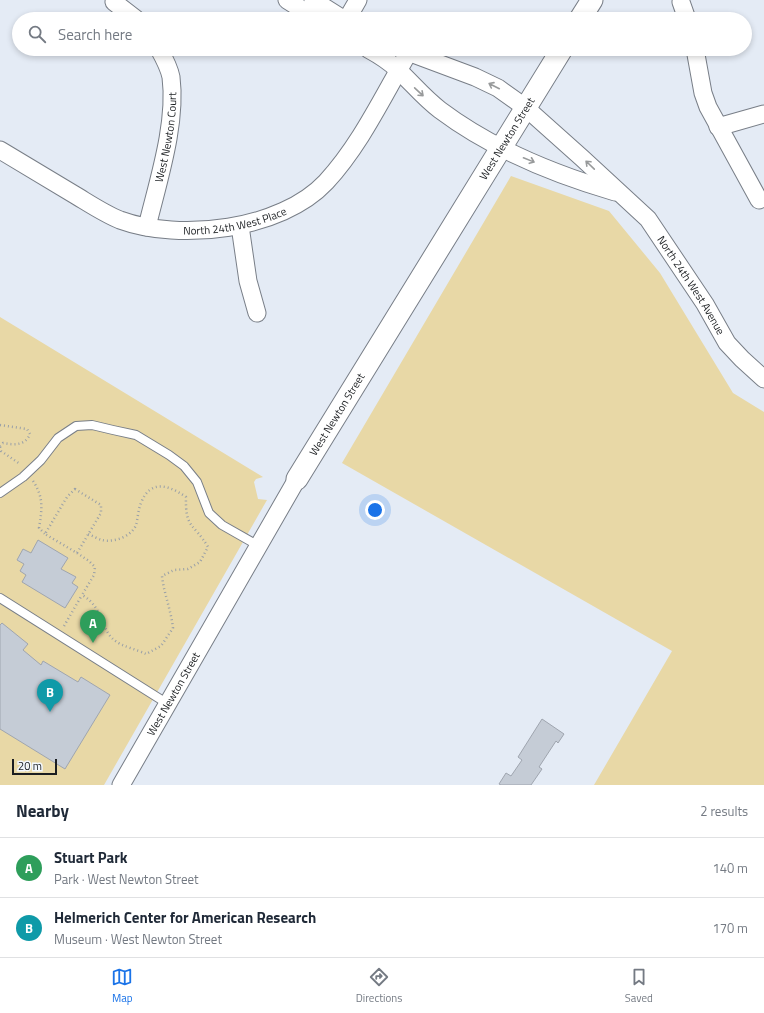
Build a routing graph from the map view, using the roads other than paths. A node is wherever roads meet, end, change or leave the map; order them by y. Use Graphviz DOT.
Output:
graph roads {
  1 [pos="287,0"];
  2 [pos="313,0"];
  3 [pos="358,0"];
  4 [pos="592,0"];
  5 [pos="679,1"];
  6 [pos="114,2"];
  7 [pos="127,12"];
  8 [pos="306,12"];
  9 [pos="332,12"];
  10 [pos="351,12"];
  11 [pos="584,12"];
  12 [pos="683,12"];
  13 [pos="163,56"];
  14 [pos="381,56"];
  15 [pos="403,56"];
  16 [pos="419,56"];
  17 [pos="558,56"];
  18 [pos="696,56"];
  19 [pos="398,70"];
  20 [pos="526,108"];
  21 [pos="764,114"];
  22 [pos="718,127"];
  23 [pos="500,148"];
  24 [pos="0,150"];
  25 [pos="618,193"];
  26 [pos="759,200"];
  27 [pos="240,226"];
  28 [pos="148,227"];
  29 [pos="257,313"];
  30 [pos="764,379"];
  31 [pos="297,479"];
  32 [pos="0,493"];
  33 [pos="260,546"];
  34 [pos="0,598"];
  35 [pos="168,704"];
  36 [pos="121,785"];
  1 -- 8 [label="street"];
  2 -- 9 [label="street"];
  3 -- 10 [label="street"];
  4 -- 11 [label="street"];
  5 -- 12 [label="street"];
  6 -- 7 [label="street"];
  13 -- 28 [label="street, West Newton Court"];
  14 -- 19 [label="street, North 24th West Avenue"];
  15 -- 19 [label="street, North 24th West Place"];
  20 -- 16 [label="street, North 24th West Avenue, one-way"];
  17 -- 20 [label="street, West Newton Street"];
  18 -- 22 [label="street"];
  19 -- 23 [label="street, North 24th West Avenue, one-way"];
  19 -- 27 [label="street, North 24th West Place"];
  20 -- 23 [label="street, West Newton Street"];
  25 -- 20 [label="street, North 24th West Avenue, one-way"];
  21 -- 22 [label="street"];
  22 -- 26 [label="street"];
  23 -- 25 [label="street, North 24th West Avenue, one-way"];
  23 -- 31 [label="street, West Newton Street"];
  24 -- 28 [label="street, North 24th West Place"];
  25 -- 30 [label="street, North 24th West Avenue"];
  27 -- 28 [label="street, North 24th West Place"];
  27 -- 29 [label="street"];
  31 -- 33 [label="street, West Newton Street"];
  32 -- 33 [label="lane"];
  33 -- 35 [label="street, West Newton Street"];
  34 -- 35 [label="lane"];
  35 -- 36 [label="street, West Newton Street"];
}
